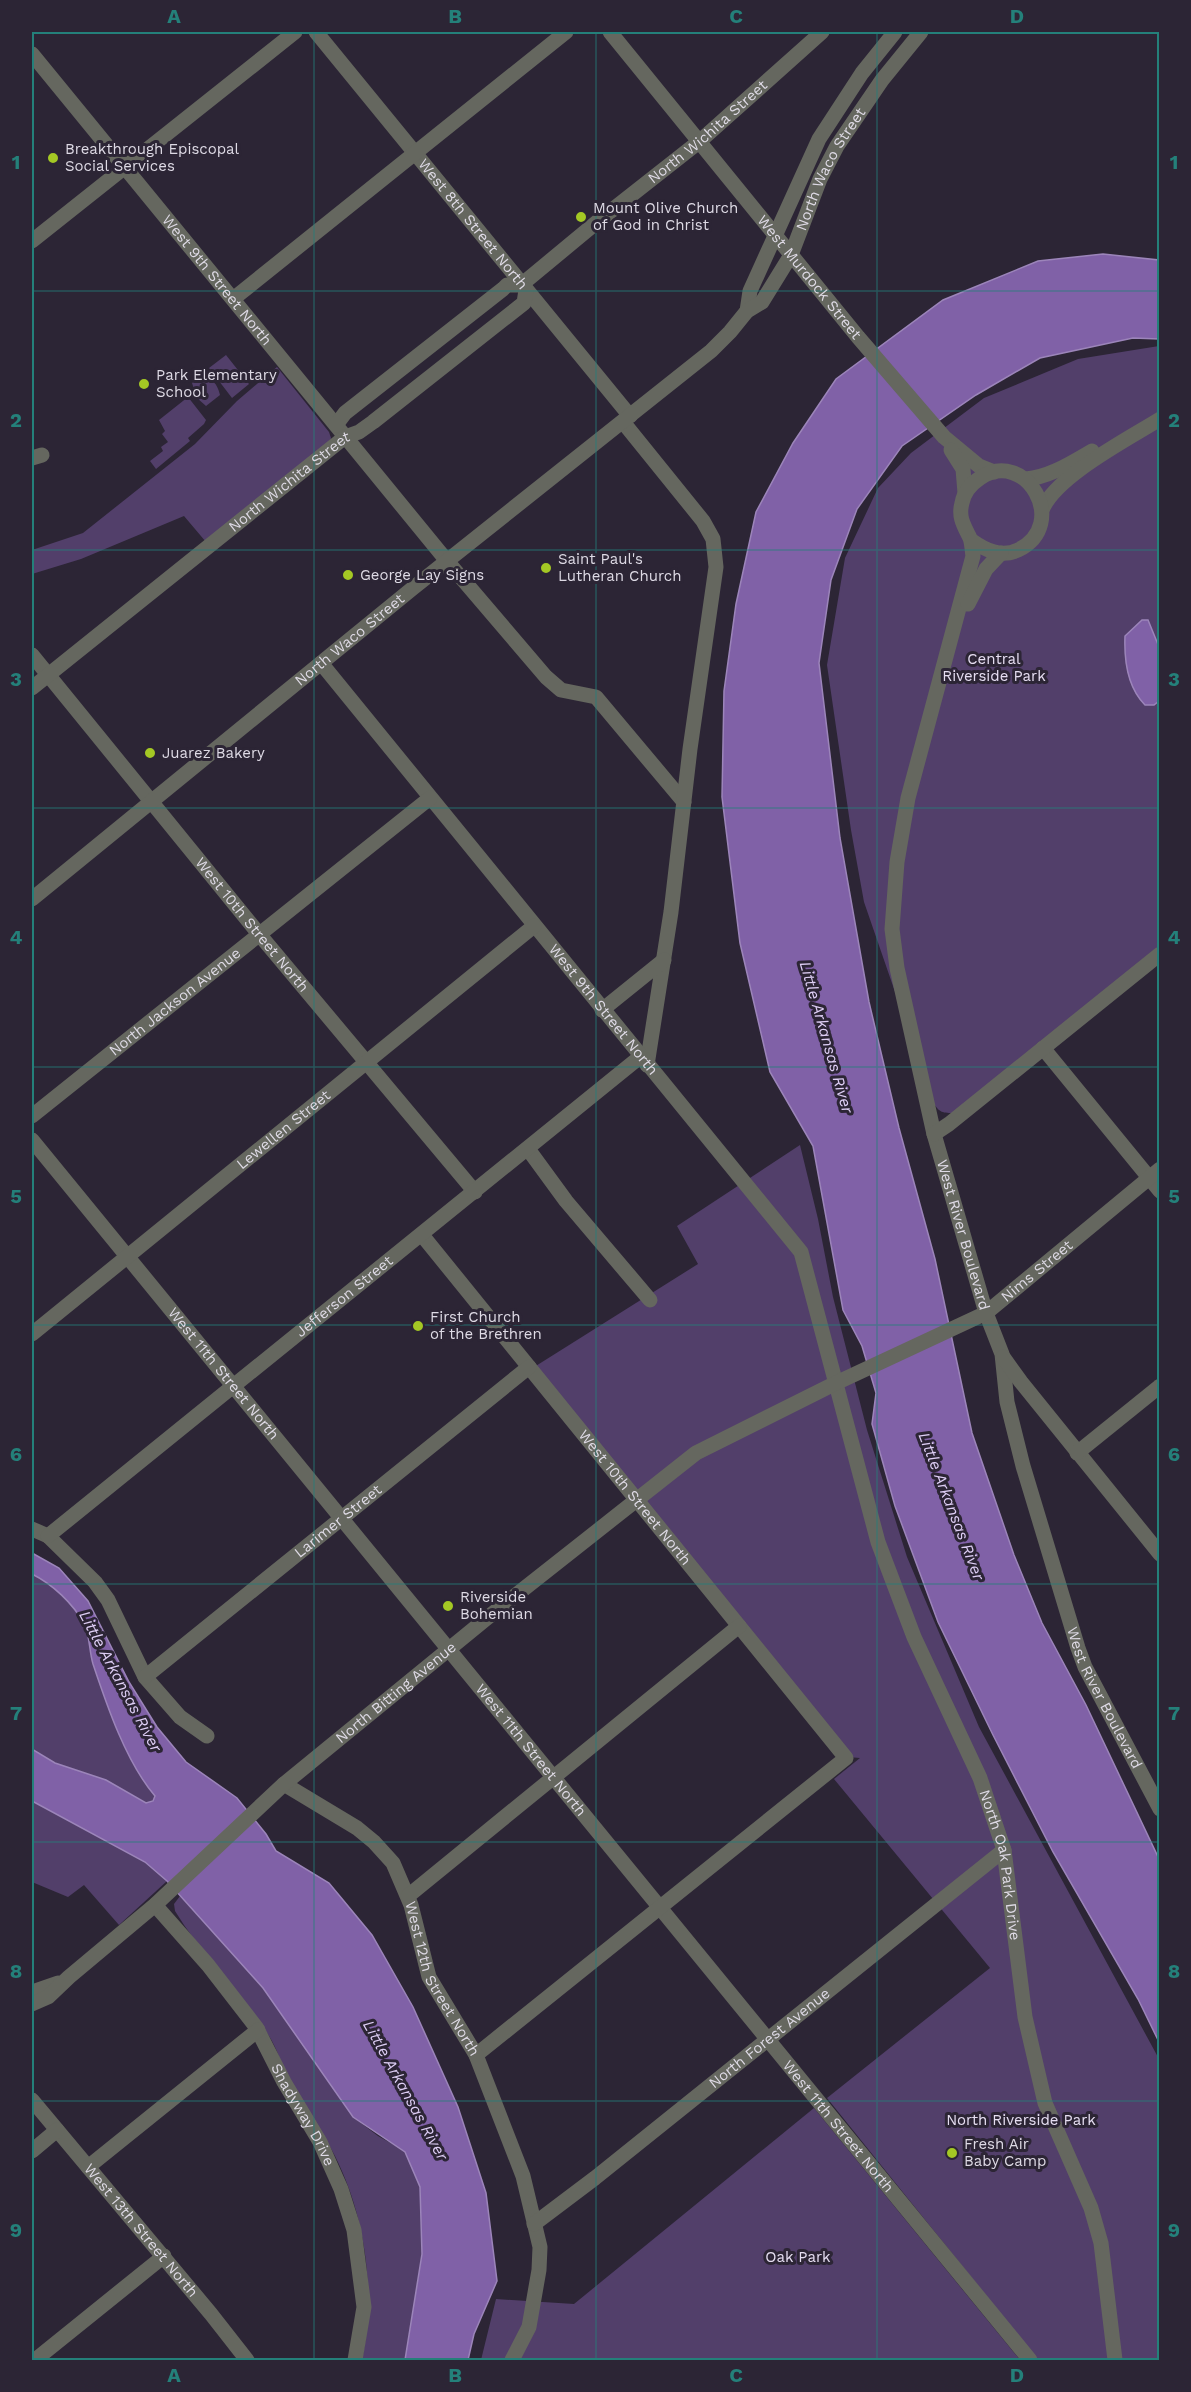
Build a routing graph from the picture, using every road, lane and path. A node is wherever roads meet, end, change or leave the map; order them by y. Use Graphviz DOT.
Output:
graph roads {
  1 [pos="295,32"];
  2 [pos="316,32"];
  3 [pos="566,32"];
  4 [pos="610,32"];
  5 [pos="822,32"];
  6 [pos="896,32"];
  7 [pos="921,32"];
  8 [pos="32,54"];
  9 [pos="700,141"];
  10 [pos="415,153"];
  11 [pos="125,167"];
  12 [pos="775,236"];
  13 [pos="32,241"];
  14 [pos="791,255"];
  15 [pos="524,287"];
  16 [pos="233,299"];
  17 [pos="747,311"];
  18 [pos="626,419"];
  19 [pos="340,431"];
  20 [pos="944,437"];
  21 [pos="994,472"];
  22 [pos="1026,479"];
  23 [pos="965,493"];
  24 [pos="1042,510"];
  25 [pos="971,540"];
  26 [pos="1000,553"];
  27 [pos="447,561"];
  28 [pos="952,639"];
  29 [pos="32,655"];
  30 [pos="321,663"];
  31 [pos="47,675"];
  32 [pos="32,688"];
  33 [pos="430,798"];
  34 [pos="151,802"];
  35 [pos="684,802"];
  36 [pos="32,898"];
  37 [pos="534,926"];
  38 [pos="260,934"];
  39 [pos="1160,954"];
  40 [pos="664,960"];
  41 [pos="602,1010"];
  42 [pos="1043,1048"];
  43 [pos="643,1061"];
  44 [pos="366,1062"];
  45 [pos="32,1116"];
  46 [pos="934,1134"];
  47 [pos="32,1140"];
  48 [pos="528,1149"];
  49 [pos="1154,1174"];
  50 [pos="1160,1191"];
  51 [pos="475,1192"];
  52 [pos="422,1235"];
  53 [pos="127,1256"];
  54 [pos="650,1300"];
  55 [pos="986,1313"];
  56 [pos="32,1334"];
  57 [pos="1002,1354"];
  58 [pos="529,1367"];
  59 [pos="836,1383"];
  60 [pos="234,1386"];
  61 [pos="1160,1386"];
  62 [pos="1077,1453"];
  63 [pos="637,1500"];
  64 [pos="342,1518"];
  65 [pos="32,1528"];
  66 [pos="48,1536"];
  67 [pos="1160,1554"];
  68 [pos="739,1626"];
  69 [pos="449,1650"];
  70 [pos="145,1677"];
  71 [pos="207,1736"];
  72 [pos="552,1778"];
  73 [pos="284,1784"];
  74 [pos="1160,1809"];
  75 [pos="1004,1850"];
  76 [pos="408,1896"];
  77 [pos="155,1905"];
  78 [pos="658,1908"];
  79 [pos="69,1977"];
  80 [pos="32,1992"];
  81 [pos="48,1997"];
  82 [pos="32,2004"];
  83 [pos="32,2010"];
  84 [pos="258,2030"];
  85 [pos="767,2039"];
  86 [pos="476,2055"];
  87 [pos="32,2100"];
  88 [pos="57,2130"];
  89 [pos="32,2151"];
  90 [pos="88,2167"];
  91 [pos="534,2224"];
  92 [pos="164,2256"];
  93 [pos="35,2361"];
  94 [pos="247,2361"];
  95 [pos="355,2361"];
  96 [pos="512,2361"];
  97 [pos="1030,2361"];
  98 [pos="1115,2361"];
  1 -- 11 [label="street"];
  2 -- 10 [label="street, West 8th Street North"];
  3 -- 10 [label="street"];
  4 -- 9 [label="street, West Murdock Street"];
  5 -- 9 [label="street, North Wichita Street"];
  6 -- 12 [label="street, North Waco Street"];
  7 -- 14 [label="street, North Waco Street"];
  8 -- 11 [label="street, West 9th Street North"];
  9 -- 12 [label="street, West Murdock Street"];
  9 -- 15 [label="street, North Wichita Street"];
  10 -- 15 [label="street, West 8th Street North"];
  10 -- 16 [label="street"];
  11 -- 13 [label="street"];
  11 -- 16 [label="street, West 9th Street North"];
  12 -- 14 [label="street, West Murdock Street"];
  12 -- 17 [label="street, North Waco Street"];
  14 -- 17 [label="street, North Waco Street"];
  14 -- 20 [label="street, West Murdock Street"];
  15 -- 18 [label="street, West 8th Street North"];
  15 -- 19 [label="street, North Wichita Street"];
  15 -- 19 [label="street, North Wichita Street"];
  16 -- 19 [label="street, West 9th Street North"];
  17 -- 18 [label="street, North Waco Street"];
  18 -- 27 [label="street, North Waco Street"];
  18 -- 35 [label="street, West 8th Street North"];
  19 -- 27 [label="street, West 9th Street North"];
  19 -- 31 [label="street, North Wichita Street"];
  20 -- 21 [label="street, West Murdock Street"];
  20 -- 23 [label="street, West Murdock Street"];
  21 -- 22 [label="street, West Murdock Street"];
  21 -- 23 [label="street"];
  22 -- 24 [label="street"];
  22 -- 24 [label="street"];
  23 -- 25 [label="street, West Murdock Street"];
  24 -- 26 [label="street"];
  25 -- 26 [label="street"];
  25 -- 28 [label="street, West River Boulevard"];
  26 -- 28 [label="street, West River Boulevard"];
  27 -- 30 [label="street, North Waco Street"];
  27 -- 35 [label="street, West 9th Street North"];
  28 -- 46 [label="street, West River Boulevard"];
  29 -- 31 [label="street, West 10th Street North"];
  30 -- 33 [label="street, West 9th Street North"];
  30 -- 34 [label="street, North Waco Street"];
  31 -- 32 [label="street, North Wichita Street"];
  31 -- 34 [label="street, West 10th Street North"];
  33 -- 37 [label="street, West 9th Street North"];
  33 -- 38 [label="street, North Jackson Avenue"];
  34 -- 36 [label="street, North Waco Street"];
  34 -- 38 [label="street, West 10th Street North"];
  35 -- 40 [label="street"];
  37 -- 41 [label="street, West 9th Street North"];
  37 -- 44 [label="street, Lewellen Street"];
  38 -- 44 [label="street, West 10th Street North"];
  38 -- 45 [label="street, North Jackson Avenue"];
  39 -- 42 [label="street"];
  40 -- 41 [label="street"];
  40 -- 43 [label="street"];
  41 -- 43 [label="street, West 9th Street North"];
  42 -- 46 [label="street"];
  42 -- 49 [label="street"];
  43 -- 48 [label="street, Jefferson Street"];
  43 -- 59 [label="street, West 9th Street North"];
  44 -- 51 [label="street, West 10th Street North"];
  44 -- 53 [label="street, Lewellen Street"];
  46 -- 55 [label="street, West River Boulevard"];
  47 -- 53 [label="street, West 11th Street North"];
  48 -- 51 [label="street, Jefferson Street"];
  48 -- 54 [label="street"];
  49 -- 50 [label="street"];
  49 -- 55 [label="street, Nims Street"];
  51 -- 52 [label="street, Jefferson Street"];
  52 -- 58 [label="street, West 10th Street North"];
  52 -- 60 [label="street, Jefferson Street"];
  53 -- 56 [label="street, Lewellen Street"];
  53 -- 60 [label="street, West 11th Street North"];
  55 -- 57 [label="street, West River Boulevard"];
  55 -- 59 [label="street, Nims Street"];
  57 -- 62 [label="street"];
  57 -- 74 [label="street, West River Boulevard"];
  58 -- 63 [label="street, West 10th Street North"];
  58 -- 64 [label="street, Larimer Street"];
  59 -- 63 [label="street, North Bitting Avenue"];
  59 -- 75 [label="street, North Oak Park Drive"];
  60 -- 64 [label="street, West 11th Street North"];
  60 -- 66 [label="street, Jefferson Street"];
  61 -- 62 [label="street"];
  62 -- 67 [label="street"];
  63 -- 68 [label="street, West 10th Street North"];
  63 -- 69 [label="street, North Bitting Avenue"];
  64 -- 69 [label="street, West 11th Street North"];
  64 -- 70 [label="street, Larimer Street"];
  65 -- 66 [label="street"];
  66 -- 70 [label="street"];
  68 -- 72 [label="street"];
  68 -- 78 [label="street, West 10th Street North"];
  69 -- 72 [label="street, West 11th Street North"];
  69 -- 73 [label="street, North Bitting Avenue"];
  70 -- 71 [label="street"];
  72 -- 76 [label="street"];
  72 -- 78 [label="street, West 11th Street North"];
  73 -- 76 [label="street, West 12th Street North"];
  73 -- 77 [label="street, North Bitting Avenue"];
  75 -- 85 [label="street, North Forest Avenue"];
  75 -- 98 [label="street, North Oak Park Drive"];
  76 -- 86 [label="street, West 12th Street North"];
  77 -- 79 [label="street, North Bitting Avenue"];
  77 -- 84 [label="street, Shadyway Drive"];
  78 -- 85 [label="street, West 11th Street North"];
  78 -- 86 [label="street"];
  79 -- 80 [label="street, North Bitting Avenue"];
  79 -- 81 [label="street, North Bitting Avenue"];
  81 -- 82 [label="street, North Bitting Avenue"];
  81 -- 83 [label="street"];
  84 -- 90 [label="street"];
  84 -- 95 [label="street, Shadyway Drive"];
  85 -- 91 [label="street, North Forest Avenue"];
  85 -- 97 [label="street, West 11th Street North"];
  86 -- 91 [label="street, West 12th Street North"];
  87 -- 88 [label="street, West 13th Street North"];
  88 -- 89 [label="street"];
  88 -- 90 [label="street, West 13th Street North"];
  90 -- 92 [label="street, West 13th Street North"];
  91 -- 96 [label="street"];
  92 -- 93 [label="street"];
  92 -- 94 [label="street, West 13th Street North"];
}
